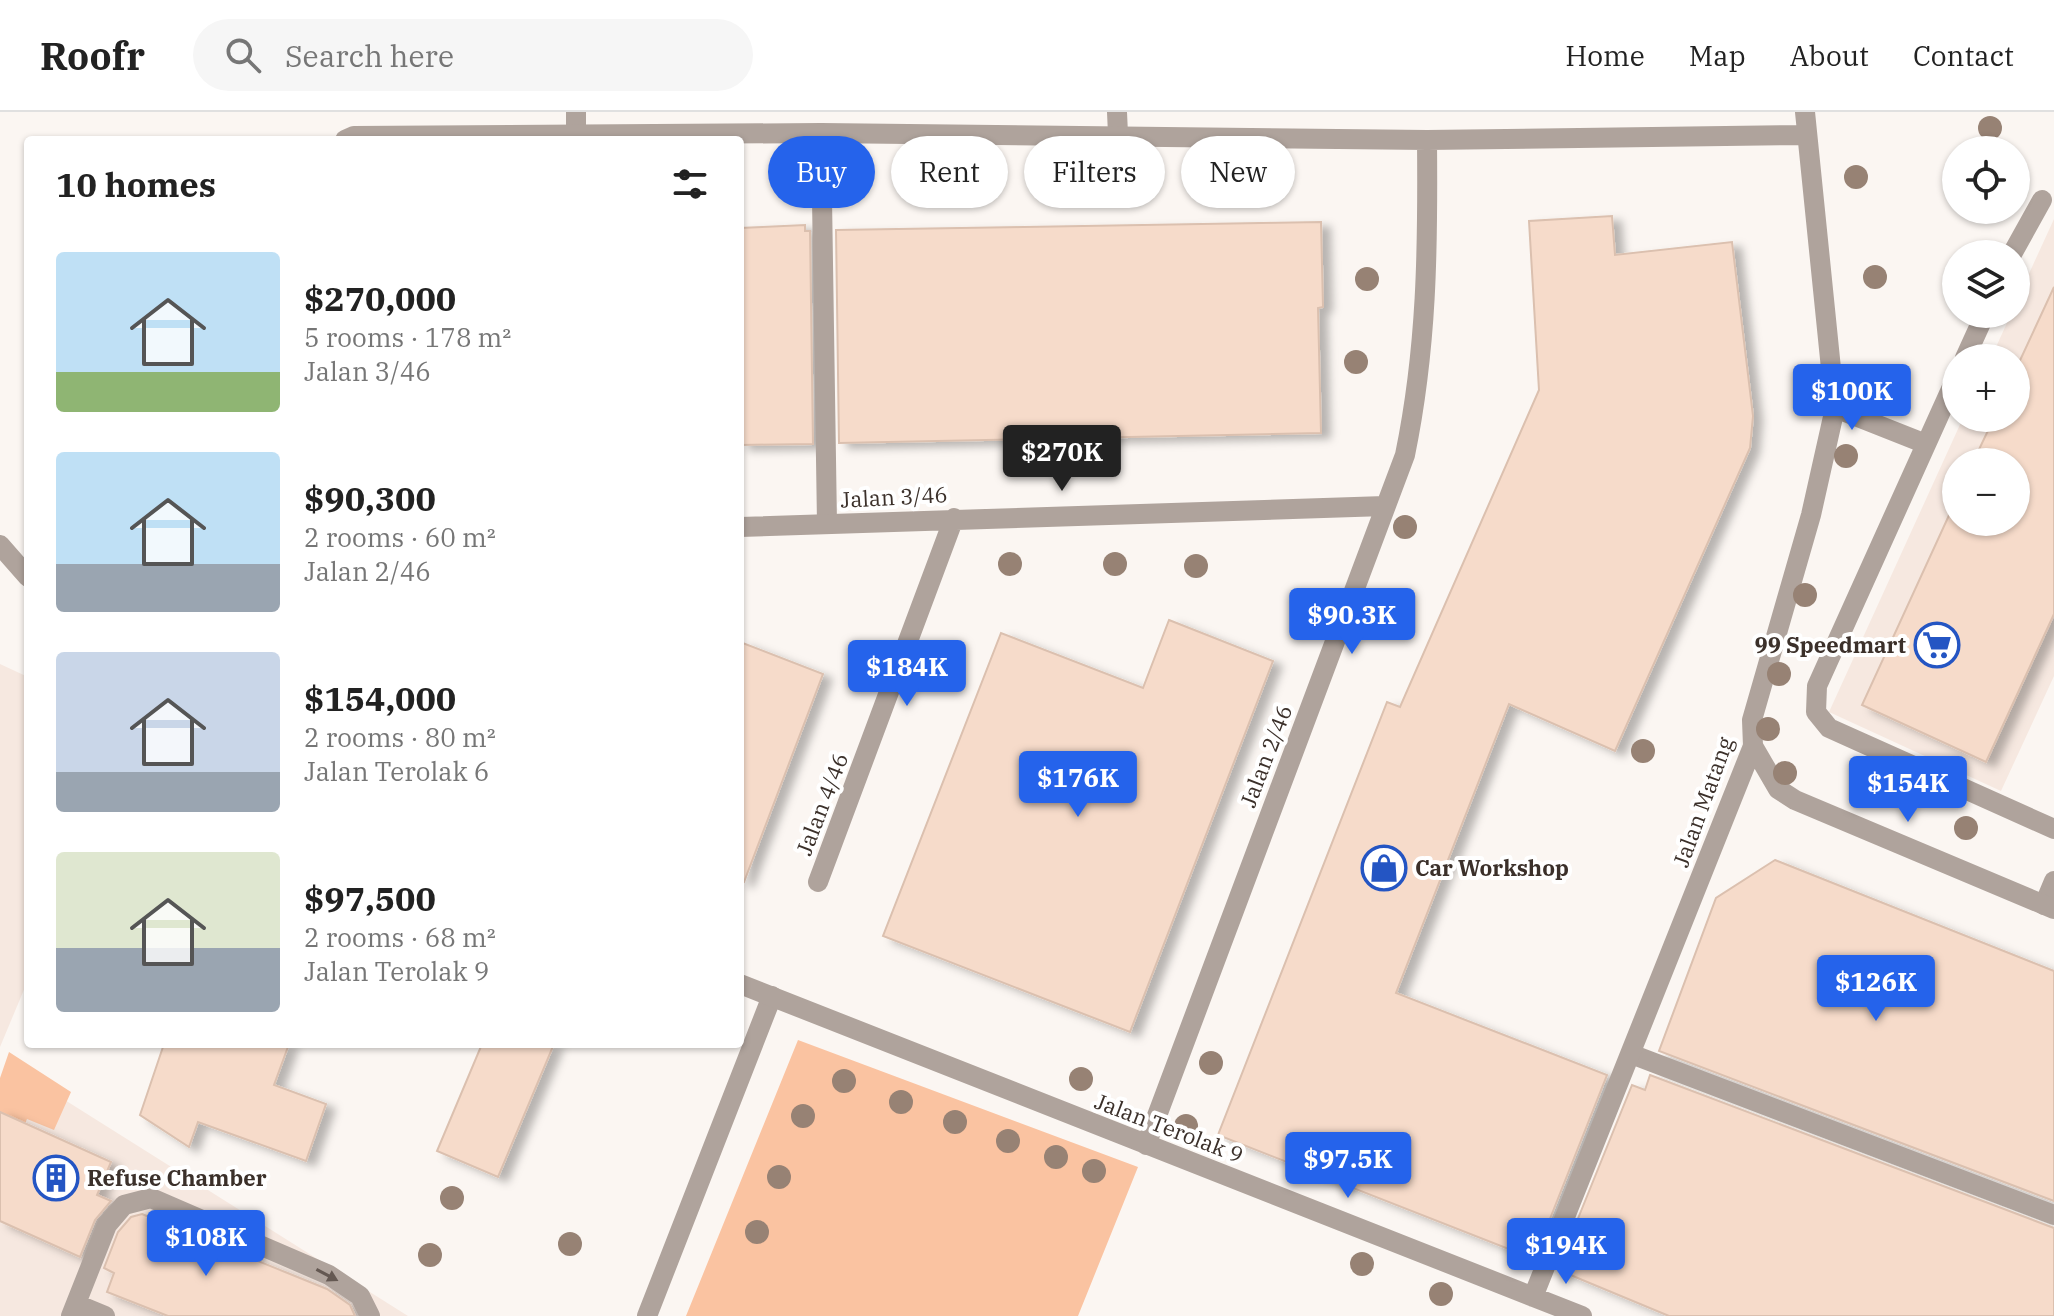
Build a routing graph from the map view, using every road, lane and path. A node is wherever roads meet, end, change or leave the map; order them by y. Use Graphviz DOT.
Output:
graph roads {
  1 [pos="576,112"];
  2 [pos="1117,112"];
  3 [pos="1805,112"];
  4 [pos="821,133"];
  5 [pos="1118,134"];
  6 [pos="1806,135"];
  7 [pos="576,136"];
  8 [pos="674,136"];
  9 [pos="1427,140"];
  10 [pos="2042,200"];
  11 [pos="2020,240"];
  12 [pos="1835,408"];
  13 [pos="1942,409"];
  14 [pos="1926,444"];
  15 [pos="1385,506"];
  16 [pos="954,518"];
  17 [pos="827,524"];
  18 [pos="744,527"];
  19 [pos="0,545"];
  20 [pos="24,572"];
  21 [pos="1753,746"];
  22 [pos="2054,829"];
  23 [pos="2054,881"];
  24 [pos="818,882"];
  25 [pos="2049,907"];
  26 [pos="744,986"];
  27 [pos="772,996"];
  28 [pos="1631,1054"];
  29 [pos="1146,1145"];
  30 [pos="2054,1215"];
  31 [pos="1533,1297"];
  32 [pos="74,1310"];
  33 [pos="105,1316"];
  34 [pos="370,1316"];
  35 [pos="647,1316"];
  36 [pos="1582,1316"];
  1 -- 7 [label="street"];
  2 -- 5 [label="street"];
  3 -- 6 [label="street, Jalan Matang"];
  4 -- 5 [label="street"];
  4 -- 8 [label="street"];
  4 -- 17 [label="street"];
  5 -- 9 [label="street"];
  6 -- 9 [label="street"];
  6 -- 12 [label="street, Jalan Matang"];
  9 -- 15 [label="street, Jalan 2/46"];
  10 -- 11 [label="street"];
  12 -- 14 [label="street"];
  12 -- 21 [label="street, Jalan Matang"];
  13 -- 14 [label="street"];
  14 -- 22 [label="street"];
  15 -- 16 [label="street, Jalan 3/46"];
  15 -- 29 [label="street, Jalan 2/46"];
  16 -- 17 [label="street, Jalan 3/46"];
  16 -- 24 [label="street, Jalan 4/46"];
  17 -- 18 [label="street, Jalan 3/46"];
  19 -- 20 [label="street"];
  21 -- 25 [label="street"];
  21 -- 28 [label="street, Jalan Matang"];
  23 -- 25 [label="street"];
  26 -- 27 [label="street, Jalan Terolak 9"];
  27 -- 29 [label="street, Jalan Terolak 9"];
  27 -- 35 [label="street"];
  28 -- 30 [label="street"];
  28 -- 31 [label="street, Jalan Matang"];
  29 -- 31 [label="street, Jalan Terolak 9"];
  31 -- 36 [label="street, Jalan Terolak 9"];
  32 -- 33 [label="street"];
  32 -- 34 [label="street, one-way"];
}
